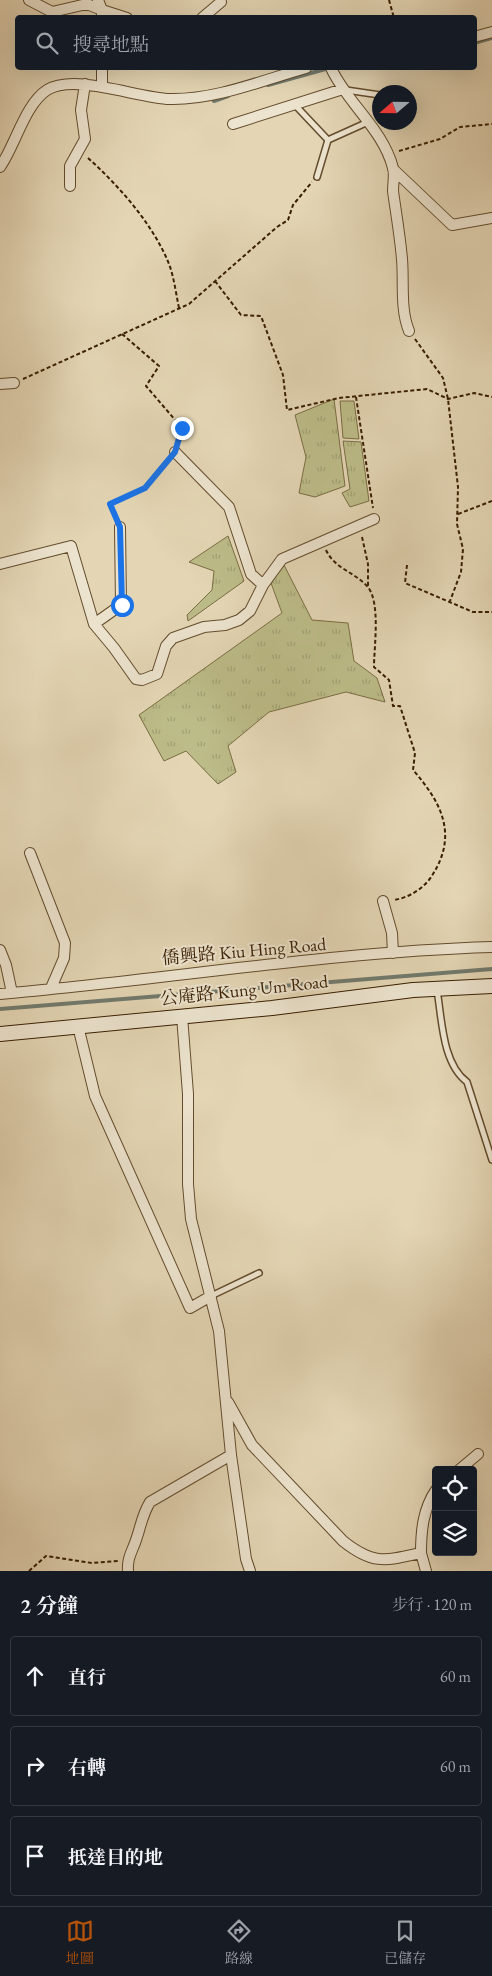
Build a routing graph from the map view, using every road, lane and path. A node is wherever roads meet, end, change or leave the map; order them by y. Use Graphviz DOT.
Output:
graph roads {
  1 [pos="29,0"];
  2 [pos="389,0"];
  3 [pos="221,2"];
  4 [pos="101,9"];
  5 [pos="118,15"];
  6 [pos="206,15"];
  7 [pos="393,15"];
  8 [pos="492,32"];
  9 [pos="477,36"];
  10 [pos="102,70"];
  11 [pos="299,70"];
  12 [pos="333,70"];
  13 [pos="85,84"];
  14 [pos="102,87"];
  15 [pos="341,87"];
  16 [pos="372,93"];
  17 [pos="294,104"];
  18 [pos="368,122"];
  19 [pos="233,124"];
  20 [pos="492,124"];
  21 [pos="328,140"];
  22 [pos="385,148"];
  23 [pos="79,150"];
  24 [pos="0,167"];
  25 [pos="393,169"];
  26 [pos="317,176"];
  27 [pos="70,186"];
  28 [pos="492,218"];
  29 [pos="215,281"];
  30 [pos="179,308"];
  31 [pos="409,331"];
  32 [pos="122,334"];
  33 [pos="14,383"];
  34 [pos="0,384"];
  35 [pos="356,397"];
  36 [pos="492,397"];
  37 [pos="448,399"];
  38 [pos="175,452"];
  39 [pos="492,501"];
  40 [pos="458,514"];
  41 [pos="374,519"];
  42 [pos="360,525"];
  43 [pos="120,527"];
  44 [pos="322,541"];
  45 [pos="0,564"];
  46 [pos="407,565"];
  47 [pos="263,585"];
  48 [pos="368,586"];
  49 [pos="450,601"];
  50 [pos="492,612"];
  51 [pos="94,624"];
  52 [pos="30,853"];
  53 [pos="383,901"];
  54 [pos="492,947"];
  55 [pos="0,950"];
  56 [pos="393,954"];
  57 [pos="492,986"];
  58 [pos="52,988"];
  59 [pos="437,988"];
  60 [pos="12,992"];
  61 [pos="0,994"];
  62 [pos="182,1016"];
  63 [pos="78,1026"];
  64 [pos="0,1034"];
  65 [pos="492,1160"];
  66 [pos="259,1273"];
  67 [pos="211,1296"];
  68 [pos="225,1395"];
  69 [pos="478,1454"];
  70 [pos="231,1455"];
  71 [pos="464,1466"];
  72 [pos="432,1497"];
  73 [pos="421,1553"];
  74 [pos="127,1560"];
  75 [pos="29,1571"];
  76 [pos="128,1571"];
  77 [pos="250,1571"];
  78 [pos="426,1571"];
  1 -- 4 [label="street"];
  2 -- 7 [label="path"];
  3 -- 6 [label="street"];
  4 -- 5 [label="street"];
  8 -- 9 [label="street"];
  10 -- 14 [label="street"];
  11 -- 14 [label="street"];
  12 -- 15 [label="street"];
  13 -- 14 [label="street"];
  13 -- 23 [label="street"];
  13 -- 24 [label="street"];
  15 -- 16 [label="lane"];
  15 -- 17 [label="street"];
  15 -- 18 [label="street"];
  17 -- 19 [label="street"];
  17 -- 21 [label="lane"];
  18 -- 21 [label="lane"];
  18 -- 22 [label="street"];
  20 -- 22 [label="path"];
  21 -- 26 [label="lane"];
  22 -- 25 [label="street"];
  23 -- 27 [label="street"];
  23 -- 30 [label="path"];
  25 -- 28 [label="street"];
  25 -- 31 [label="street"];
  26 -- 29 [label="path"];
  29 -- 30 [label="path"];
  29 -- 35 [label="path"];
  30 -- 32 [label="path"];
  31 -- 37 [label="path"];
  32 -- 33 [label="path"];
  32 -- 38 [label="path"];
  33 -- 34 [label="street"];
  35 -- 37 [label="path"];
  35 -- 41 [label="path"];
  36 -- 37 [label="path"];
  37 -- 40 [label="path"];
  38 -- 43 [label="path"];
  38 -- 47 [label="street"];
  39 -- 40 [label="path"];
  40 -- 49 [label="path"];
  41 -- 42 [label="street"];
  42 -- 44 [label="street"];
  42 -- 48 [label="path"];
  43 -- 51 [label="street"];
  44 -- 47 [label="street"];
  44 -- 48 [label="path"];
  45 -- 51 [label="street"];
  46 -- 49 [label="path"];
  47 -- 51 [label="street"];
  48 -- 53 [label="path"];
  49 -- 50 [label="path"];
  52 -- 58 [label="street"];
  53 -- 56 [label="street"];
  54 -- 56 [label="street, 僑興路 Kiu Hing Road"];
  55 -- 60 [label="street"];
  56 -- 58 [label="street, 僑興路 Kiu Hing Road"];
  57 -- 59 [label="street, 公庵路 Kung Um Road"];
  58 -- 60 [label="street, 僑興路 Kiu Hing Road"];
  59 -- 62 [label="street, 公庵路 Kung Um Road"];
  59 -- 65 [label="lane"];
  60 -- 61 [label="street, 僑興路 Kiu Hing Road"];
  62 -- 63 [label="street, 公庵路 Kung Um Road"];
  62 -- 67 [label="street"];
  63 -- 64 [label="street, 公庵路 Kung Um Road"];
  63 -- 67 [label="street"];
  66 -- 67 [label="lane"];
  67 -- 68 [label="street"];
  68 -- 70 [label="street"];
  68 -- 73 [label="street"];
  69 -- 71 [label="street"];
  70 -- 74 [label="street"];
  70 -- 77 [label="street"];
  72 -- 73 [label="street"];
  73 -- 78 [label="street"];
  74 -- 75 [label="path"];
  74 -- 76 [label="street"];
}
